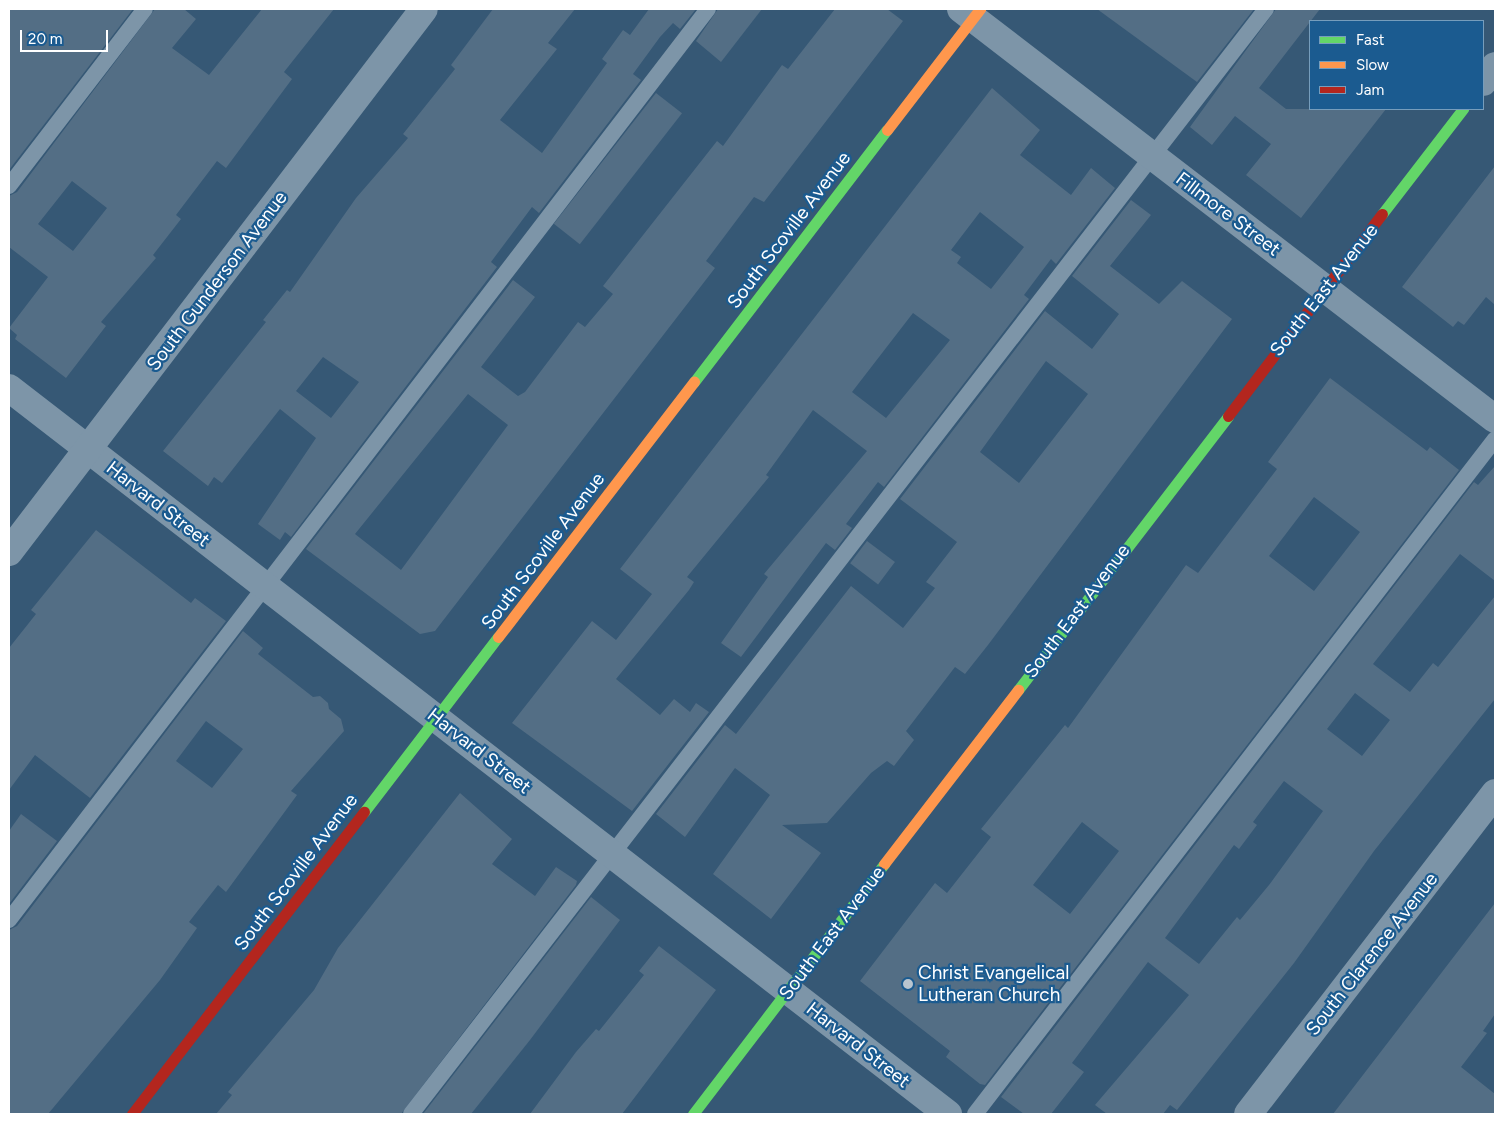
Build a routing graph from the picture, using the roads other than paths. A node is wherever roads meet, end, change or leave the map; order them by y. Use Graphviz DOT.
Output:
graph roads {
  1 [pos="146,9"];
  2 [pos="424,9"];
  3 [pos="708,9"];
  4 [pos="1266,9"];
  5 [pos="971,12"];
  6 [pos="1495,66"];
  7 [pos="1484,81"];
  8 [pos="1461,110"];
  9 [pos="1152,156"];
  10 [pos="9,186"];
  11 [pos="1325,289"];
  12 [pos="9,388"];
  13 [pos="1495,419"];
  14 [pos="1495,439"];
  15 [pos="88,450"];
  16 [pos="9,552"];
  17 [pos="264,586"];
  18 [pos="437,718"];
  19 [pos="1495,793"];
  20 [pos="612,854"];
  21 [pos="9,920"];
  22 [pos="788,991"];
  23 [pos="132,1114"];
  24 [pos="411,1114"];
  25 [pos="693,1114"];
  26 [pos="948,1114"];
  27 [pos="975,1114"];
  28 [pos="1248,1114"];
  1 -- 10 [label="lane"];
  2 -- 15 [label="street, South Gunderson Avenue"];
  3 -- 17 [label="lane"];
  4 -- 9 [label="lane"];
  5 -- 9 [label="street, Fillmore Street"];
  5 -- 18 [label="street, South Scoville Avenue"];
  6 -- 7 [label="street"];
  8 -- 11 [label="street, South East Avenue"];
  9 -- 11 [label="street, Fillmore Street"];
  9 -- 20 [label="lane"];
  11 -- 13 [label="street, Fillmore Street"];
  11 -- 22 [label="street, South East Avenue"];
  12 -- 15 [label="street, Harvard Street"];
  14 -- 27 [label="lane"];
  15 -- 16 [label="street, South Gunderson Avenue"];
  15 -- 17 [label="street, Harvard Street"];
  17 -- 18 [label="street, Harvard Street"];
  17 -- 21 [label="lane"];
  18 -- 20 [label="street, Harvard Street"];
  18 -- 23 [label="street, South Scoville Avenue"];
  19 -- 28 [label="street, South Clarence Avenue"];
  20 -- 22 [label="street, Harvard Street"];
  20 -- 24 [label="lane"];
  22 -- 25 [label="street, South East Avenue"];
  22 -- 26 [label="street, Harvard Street"];
}
